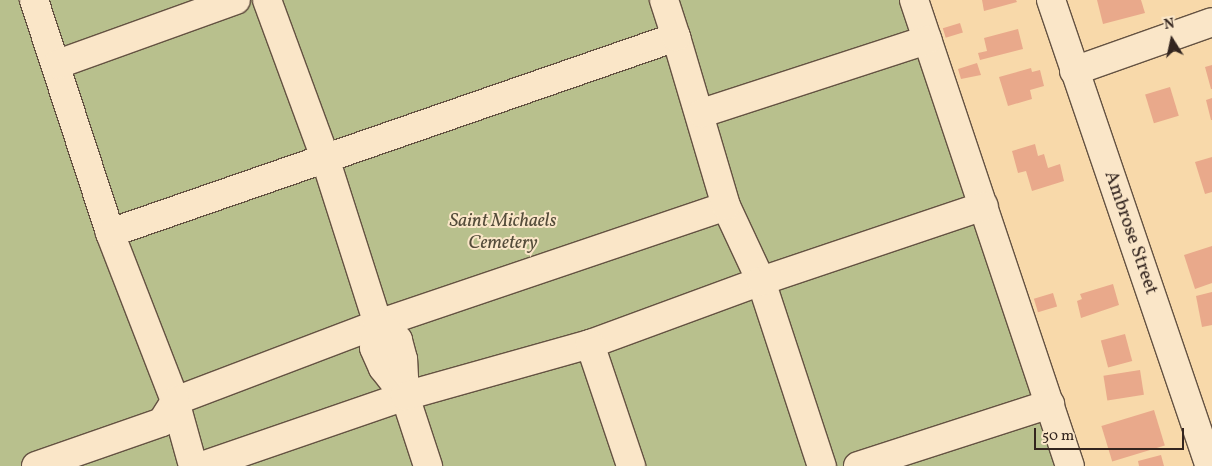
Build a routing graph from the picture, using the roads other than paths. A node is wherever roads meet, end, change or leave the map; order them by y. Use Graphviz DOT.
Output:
graph roads {
  1 [pos="34,0"];
  2 [pos="236,0"];
  3 [pos="267,0"];
  4 [pos="664,0"];
  5 [pos="914,0"];
  6 [pos="1050,0"];
  7 [pos="1212,22"];
  8 [pos="676,36"];
  9 [pos="927,40"];
  10 [pos="58,64"];
  11 [pos="1074,72"];
  12 [pos="702,113"];
  13 [pos="325,158"];
  14 [pos="726,206"];
  15 [pos="984,206"];
  16 [pos="110,233"];
  17 [pos="761,280"];
  18 [pos="378,324"];
  19 [pos="590,344"];
  20 [pos="405,396"];
  21 [pos="175,401"];
  22 [pos="1050,404"];
  23 [pos="36,466"];
  24 [pos="193,466"];
  25 [pos="202,466"];
  26 [pos="428,466"];
  27 [pos="631,466"];
  28 [pos="822,466"];
  29 [pos="858,466"];
  30 [pos="1070,466"];
  31 [pos="1210,466"];
  1 -- 10 [label="street"];
  2 -- 10 [label="street"];
  3 -- 13 [label="street"];
  4 -- 8 [label="street"];
  5 -- 9 [label="street"];
  6 -- 11 [label="street, Ambrose Street"];
  7 -- 11 [label="street"];
  8 -- 12 [label="street"];
  8 -- 13 [label="street"];
  9 -- 12 [label="street"];
  9 -- 15 [label="street"];
  10 -- 16 [label="street"];
  11 -- 31 [label="street, Ambrose Street"];
  12 -- 14 [label="street"];
  13 -- 16 [label="street"];
  13 -- 18 [label="street"];
  14 -- 17 [label="street"];
  14 -- 18 [label="street"];
  15 -- 17 [label="street"];
  15 -- 22 [label="street"];
  16 -- 21 [label="street"];
  17 -- 19 [label="street"];
  17 -- 28 [label="street"];
  18 -- 20 [label="street"];
  18 -- 21 [label="street"];
  19 -- 20 [label="street"];
  19 -- 27 [label="street"];
  20 -- 25 [label="street"];
  20 -- 26 [label="street"];
  21 -- 23 [label="street"];
  21 -- 24 [label="street"];
  22 -- 29 [label="street"];
  22 -- 30 [label="street"];
}
